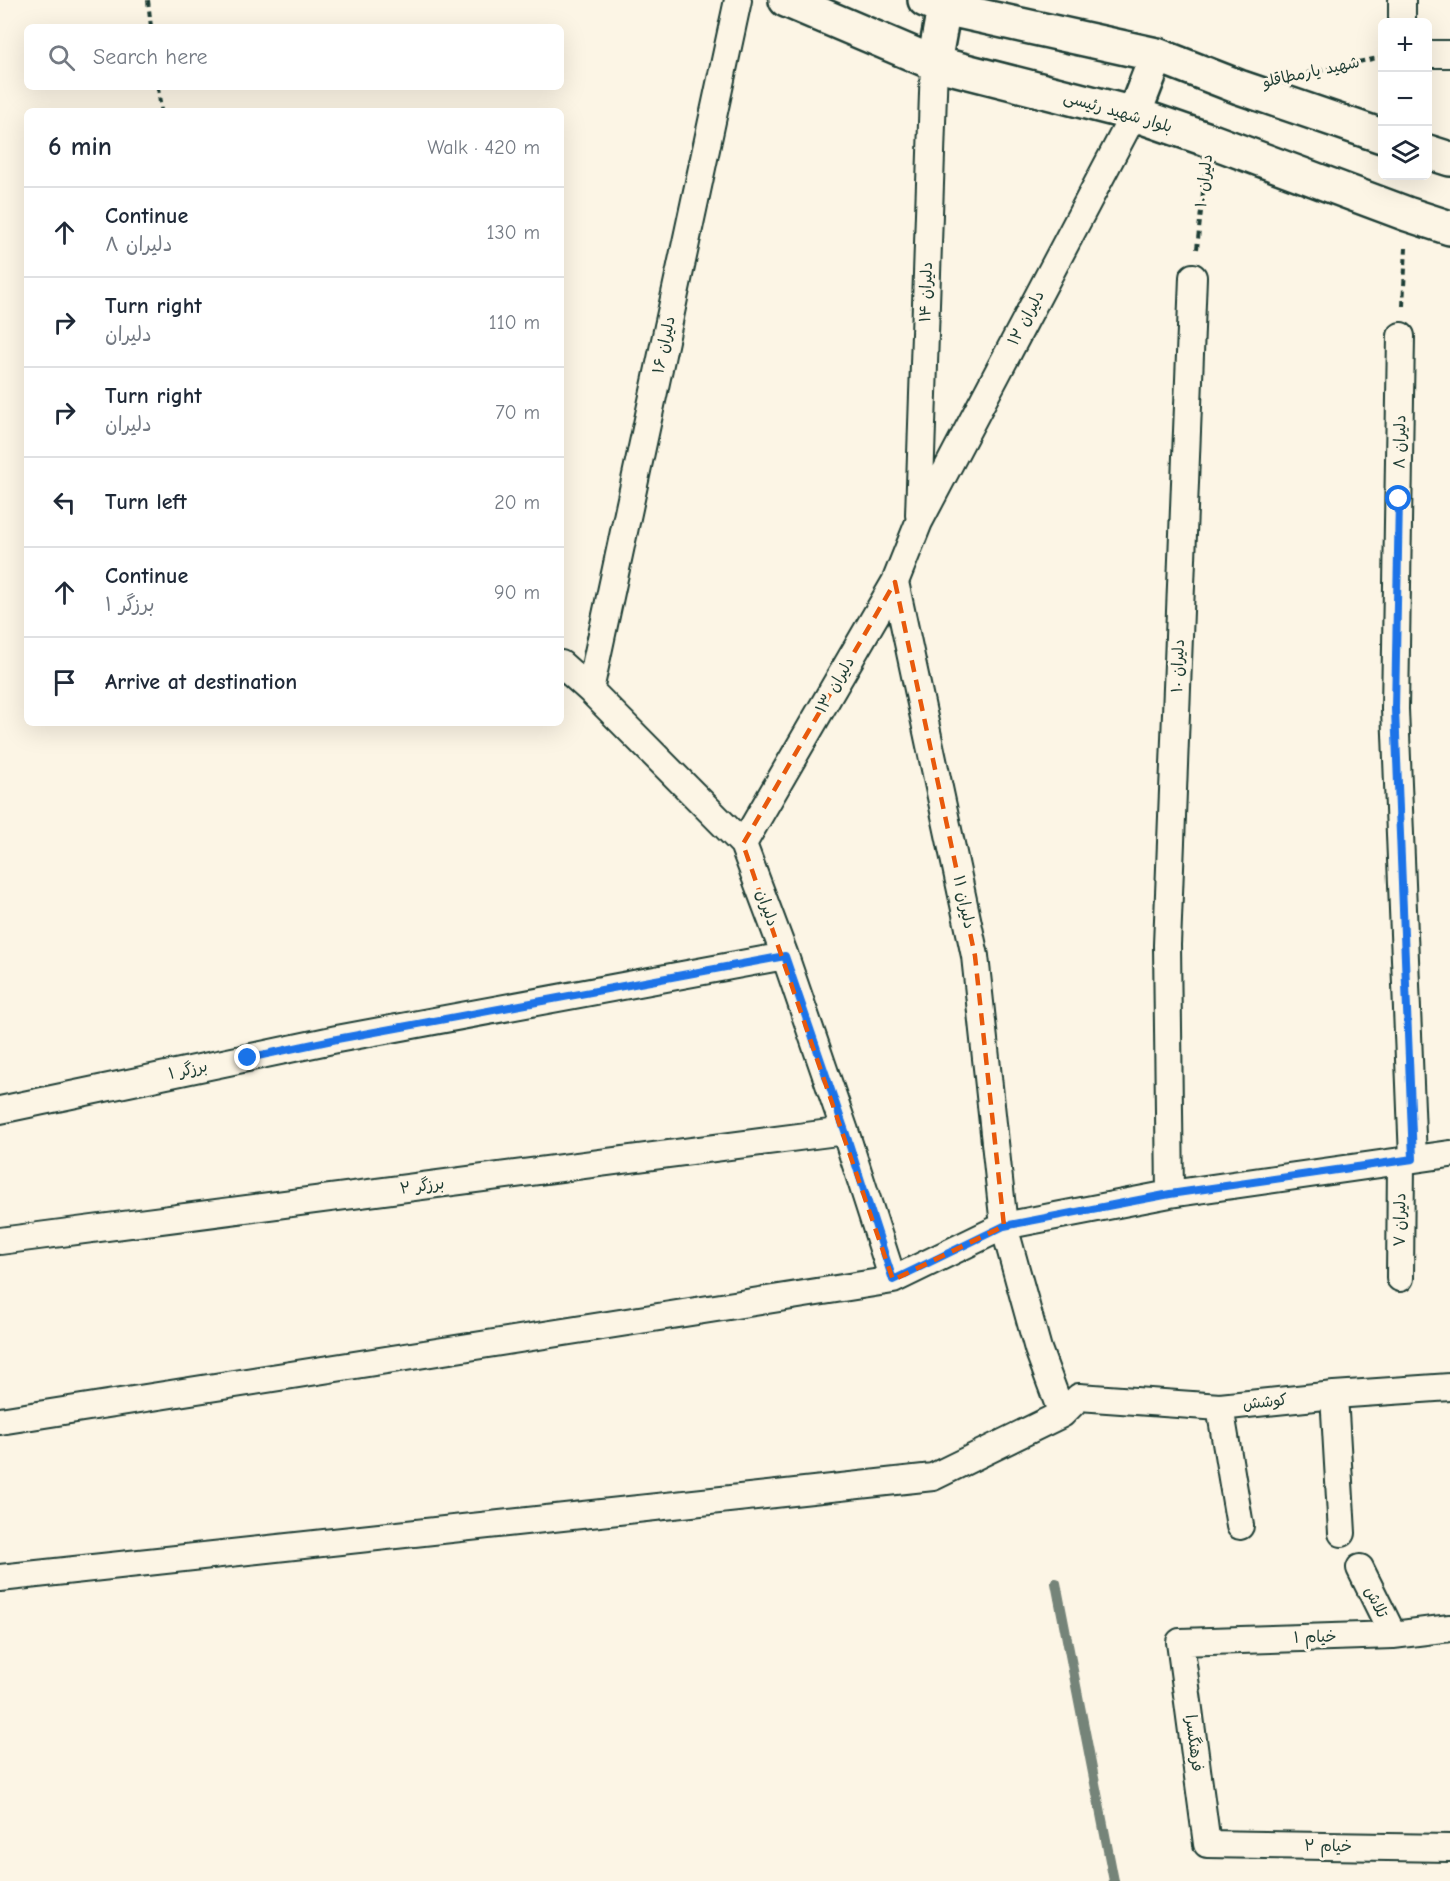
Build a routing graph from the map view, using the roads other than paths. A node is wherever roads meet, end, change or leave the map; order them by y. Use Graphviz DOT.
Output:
graph roads {
  1 [pos="738,0"];
  2 [pos="786,0"];
  3 [pos="1402,0"];
  4 [pos="934,4"];
  5 [pos="1402,18"];
  6 [pos="1432,54"];
  7 [pos="1450,54"];
  8 [pos="1157,55"];
  9 [pos="934,63"];
  10 [pos="1134,114"];
  11 [pos="1378,134"];
  12 [pos="1432,153"];
  13 [pos="1450,159"];
  14 [pos="1450,228"];
  15 [pos="1193,277"];
  16 [pos="1401,336"];
  17 [pos="919,522"];
  18 [pos="895,582"];
  19 [pos="564,667"];
  20 [pos="590,690"];
  21 [pos="743,844"];
  22 [pos="785,956"];
  23 [pos="0,1110"];
  24 [pos="845,1131"];
  25 [pos="1450,1154"];
  26 [pos="1407,1160"];
  27 [pos="1170,1194"];
  28 [pos="1004,1226"];
  29 [pos="0,1241"];
  30 [pos="1400,1278"];
  31 [pos="893,1280"];
  32 [pos="1450,1387"];
  33 [pos="1334,1395"];
  34 [pos="1071,1406"];
  35 [pos="1220,1407"];
  36 [pos="0,1421"];
  37 [pos="1240,1526"];
  38 [pos="1342,1533"];
  39 [pos="1360,1568"];
  40 [pos="0,1578"];
  41 [pos="1450,1628"];
  42 [pos="1393,1635"];
  43 [pos="1180,1642"];
  44 [pos="1207,1844"];
  45 [pos="1450,1848"];
  1 -- 20 [label="street, دلیران ۱۶"];
  2 -- 9 [label="street, بلوار شهید رئیسی"];
  3 -- 5 [label="street"];
  4 -- 8 [label="street"];
  4 -- 9 [label="street"];
  6 -- 7 [label="street"];
  8 -- 10 [label="street"];
  8 -- 11 [label="street"];
  9 -- 10 [label="street, بلوار شهید رئیسی"];
  9 -- 17 [label="street, دلیران ۱۴"];
  10 -- 14 [label="street, بلوار شهید رئیسی"];
  10 -- 17 [label="street, دلیران ۱۲"];
  12 -- 13 [label="street"];
  15 -- 27 [label="street, دلیران ۱۰"];
  16 -- 26 [label="street, دلیران ۸"];
  17 -- 18 [label="street, دلیران ۱۳"];
  18 -- 21 [label="street, دلیران ۱۳"];
  18 -- 28 [label="street, دلیران ۱۱"];
  19 -- 20 [label="street"];
  20 -- 21 [label="street"];
  21 -- 22 [label="street, دلیران"];
  22 -- 23 [label="street, برزگر ۱"];
  22 -- 24 [label="street, دلیران"];
  24 -- 29 [label="street, برزگر ۲"];
  24 -- 31 [label="street, دلیران"];
  25 -- 26 [label="street"];
  26 -- 27 [label="street"];
  26 -- 30 [label="street, دلیران ۷"];
  27 -- 28 [label="street"];
  28 -- 31 [label="street"];
  28 -- 34 [label="street, دلیران ۱۱"];
  31 -- 36 [label="street"];
  32 -- 33 [label="street, کوشش"];
  33 -- 35 [label="street, کوشش"];
  33 -- 38 [label="street"];
  34 -- 35 [label="street, کوشش"];
  34 -- 40 [label="street"];
  35 -- 37 [label="street"];
  39 -- 42 [label="street, تلاش"];
  41 -- 42 [label="street, خیام ۱"];
  42 -- 43 [label="street, خیام ۱"];
  43 -- 44 [label="street, فرهنگسرا"];
  44 -- 45 [label="street, خیام ۲"];
}
